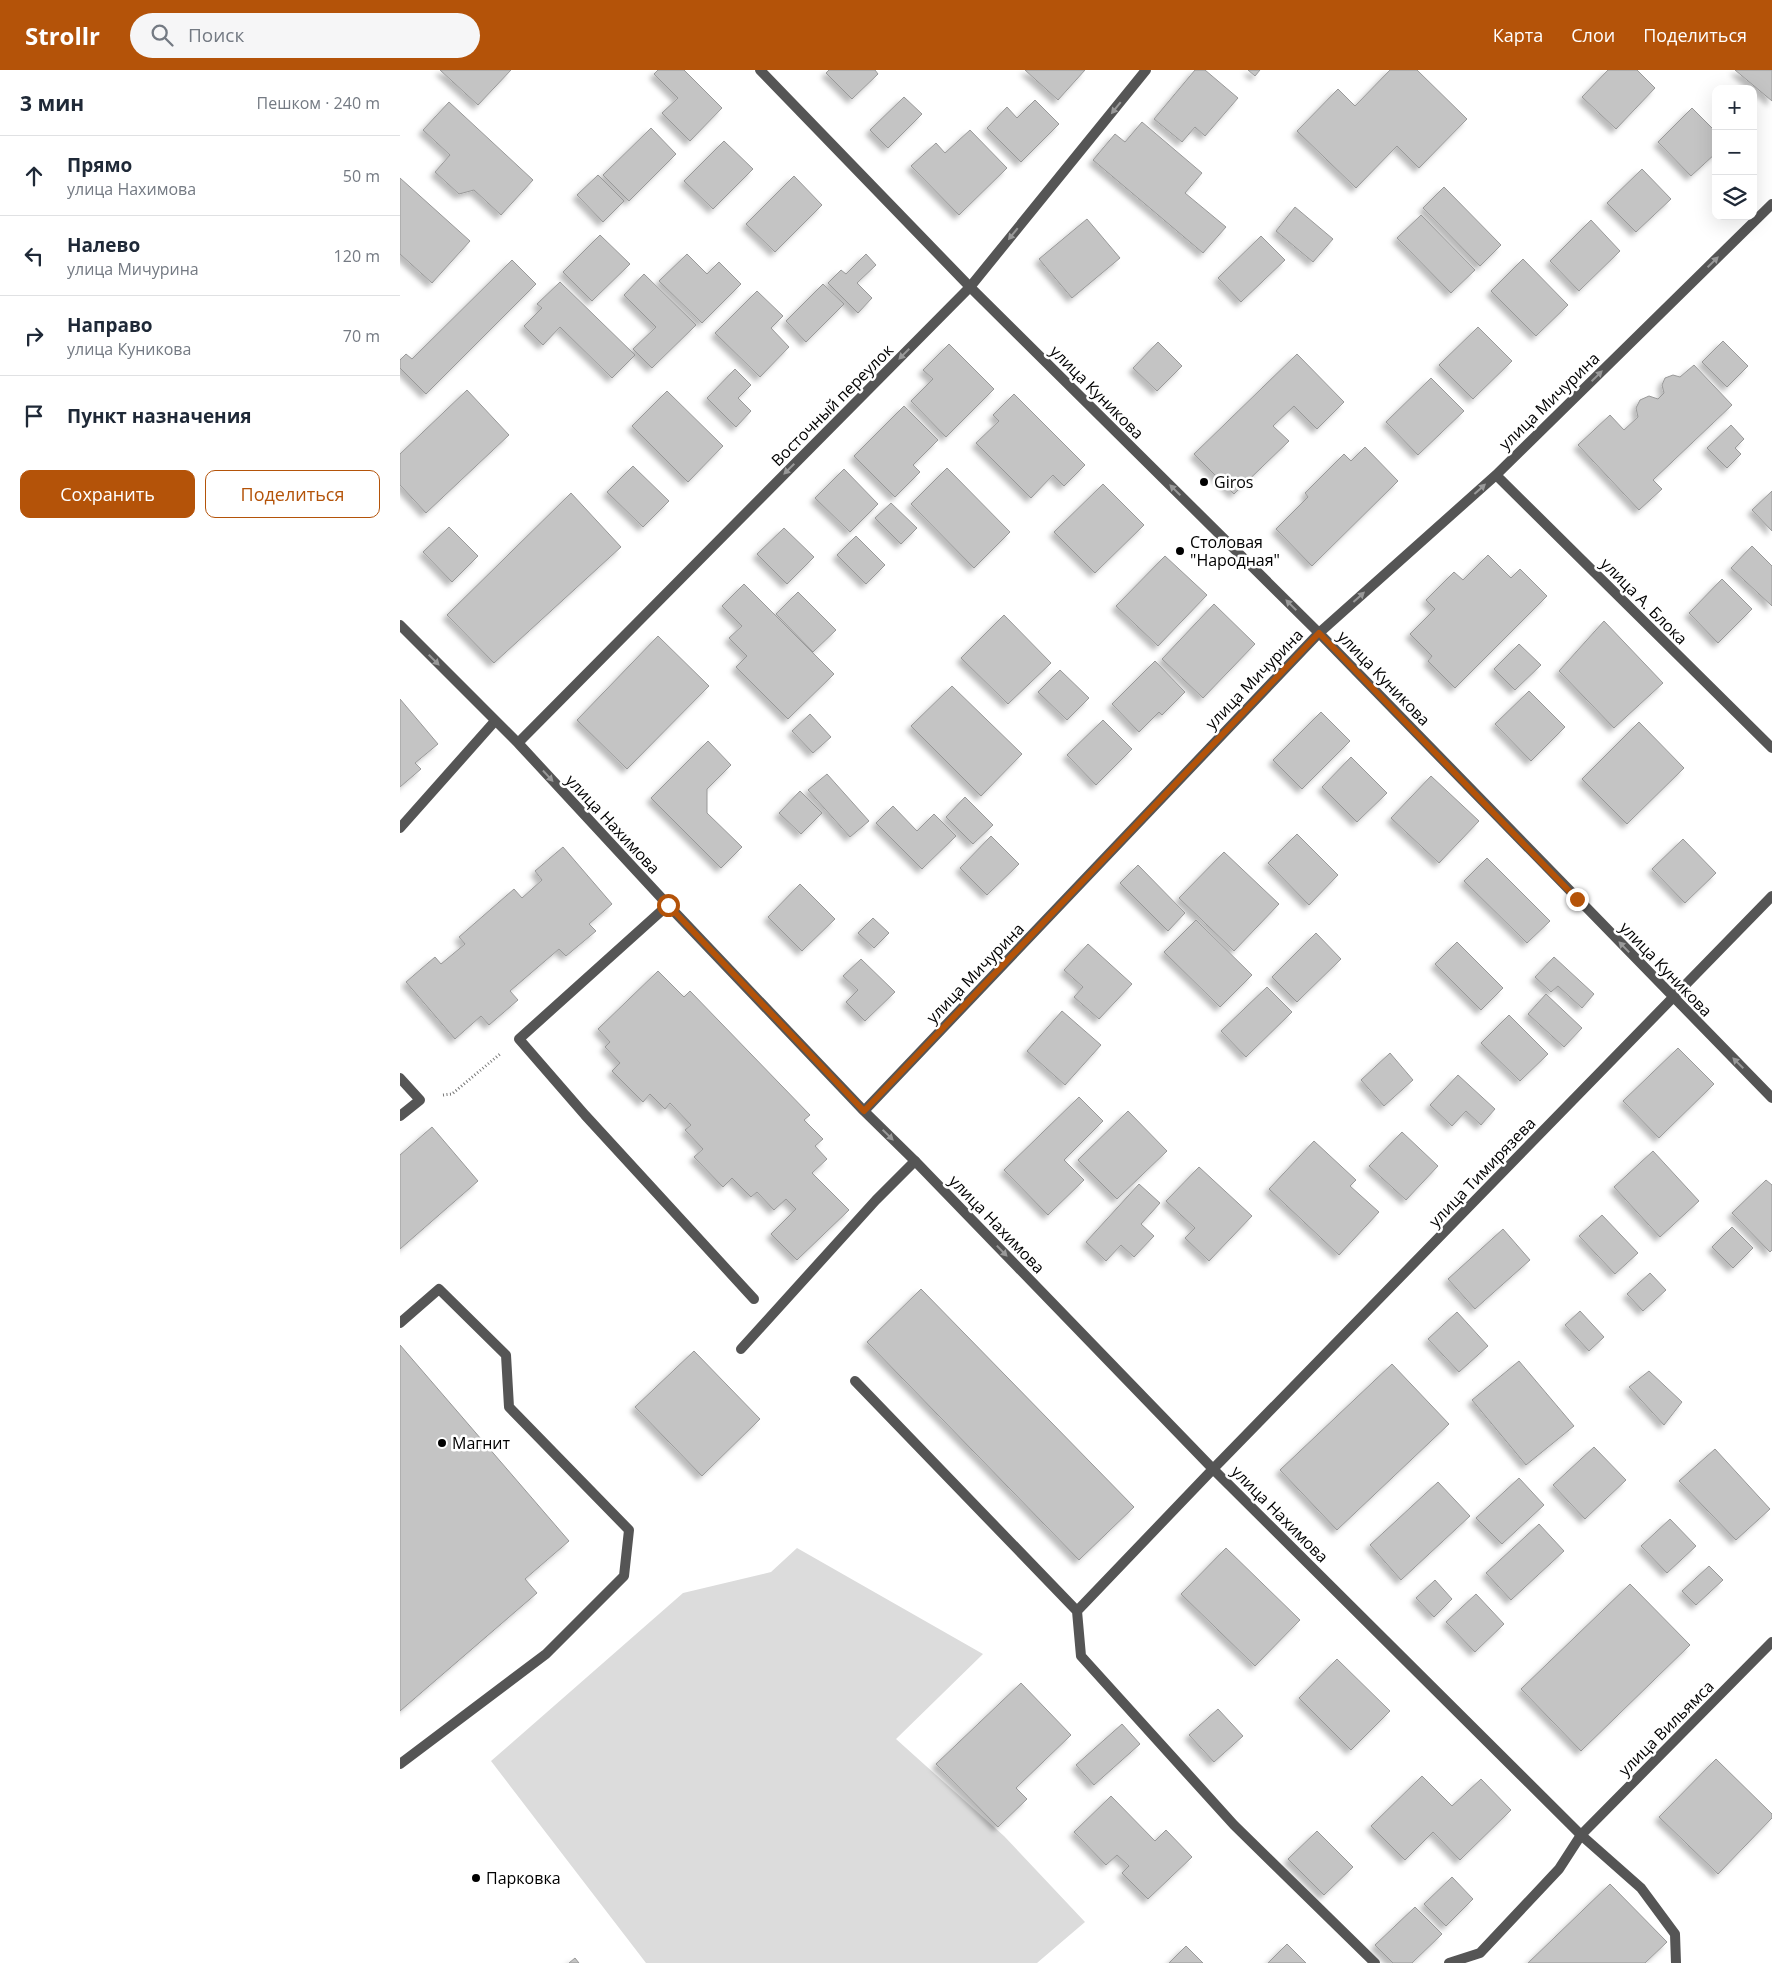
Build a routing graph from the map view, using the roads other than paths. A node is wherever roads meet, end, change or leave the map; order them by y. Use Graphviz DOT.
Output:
graph roads {
  1 [pos="760,70"];
  2 [pos="1146,70"];
  3 [pos="1772,204"];
  4 [pos="970,287"];
  5 [pos="1496,475"];
  6 [pos="400,625"];
  7 [pos="1319,633"];
  8 [pos="495,720"];
  9 [pos="518,743"];
  10 [pos="1772,748"];
  11 [pos="400,828"];
  12 [pos="1772,896"];
  13 [pos="668,905"];
  14 [pos="1673,997"];
  15 [pos="400,1078"];
  16 [pos="1772,1098"];
  17 [pos="864,1111"];
  18 [pos="400,1116"];
  19 [pos="914,1161"];
  20 [pos="754,1299"];
  21 [pos="400,1323"];
  22 [pos="741,1349"];
  23 [pos="855,1382"];
  24 [pos="1213,1468"];
  25 [pos="1077,1611"];
  26 [pos="1772,1642"];
  27 [pos="400,1764"];
  28 [pos="1581,1835"];
  29 [pos="1375,1963"];
  30 [pos="1449,1963"];
  31 [pos="1676,1963"];
  1 -- 4 [label="street, улица Куникова"];
  2 -- 4 [label="street, Восточный переулок, one-way"];
  5 -- 3 [label="street, улица Мичурина, one-way"];
  7 -- 4 [label="street, улица Куникова, one-way"];
  4 -- 9 [label="street, Восточный переулок, one-way"];
  7 -- 5 [label="street, улица Мичурина, one-way"];
  5 -- 10 [label="street, улица А. Блока"];
  6 -- 8 [label="street, улица Нахимова, one-way"];
  14 -- 7 [label="street, улица Куникова, one-way"];
  7 -- 17 [label="street, улица Мичурина"];
  8 -- 9 [label="street, улица Нахимова"];
  8 -- 11 [label="street"];
  9 -- 13 [label="street, улица Нахимова, one-way"];
  12 -- 14 [label="street, улица Тимирязева"];
  13 -- 17 [label="street, улица Нахимова"];
  13 -- 20 [label="street"];
  16 -- 14 [label="street, улица Куникова, one-way"];
  14 -- 24 [label="street, улица Тимирязева"];
  15 -- 18 [label="street"];
  17 -- 19 [label="street, улица Нахимова, one-way"];
  19 -- 22 [label="street"];
  19 -- 24 [label="street, улица Нахимова, one-way"];
  21 -- 27 [label="street"];
  23 -- 25 [label="street"];
  24 -- 25 [label="street, улица Тимирязева"];
  24 -- 28 [label="street, улица Нахимова"];
  25 -- 29 [label="street"];
  26 -- 28 [label="street, улица Вильямса"];
  28 -- 30 [label="street, улица Вильямса"];
  28 -- 31 [label="street, улица Нахимова"];
}
